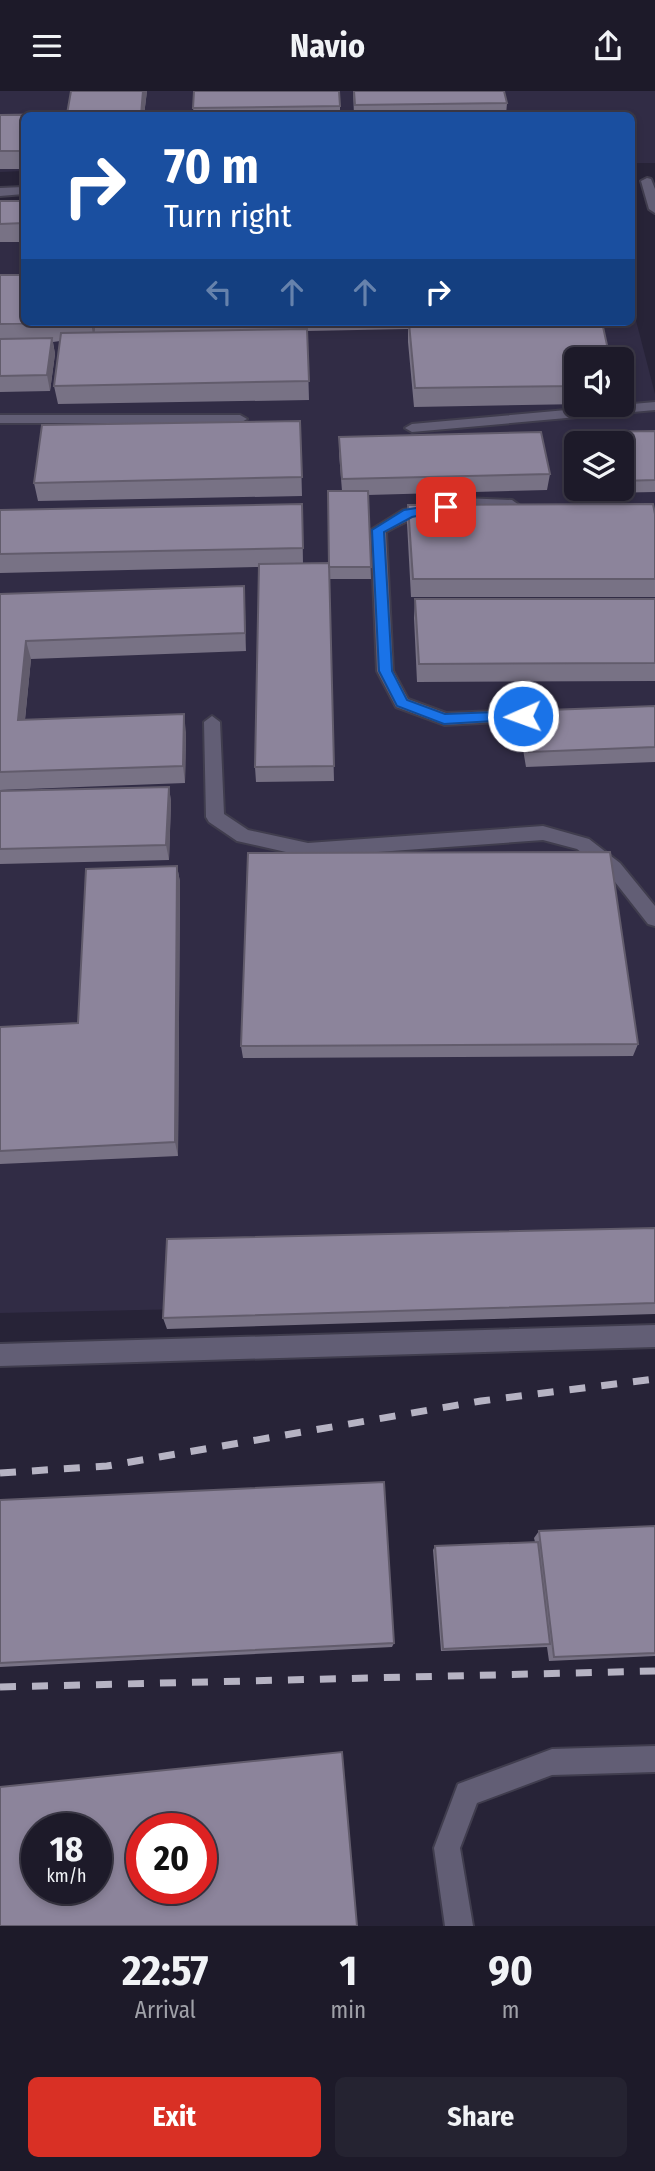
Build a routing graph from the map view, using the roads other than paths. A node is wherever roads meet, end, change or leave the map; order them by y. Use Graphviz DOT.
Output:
graph roads {
  1 [pos="651,181"];
  2 [pos="21,191"];
  3 [pos="0,192"];
  4 [pos="655,209"];
  5 [pos="655,406"];
  6 [pos="0,419"];
  7 [pos="240,419"];
  8 [pos="412,428"];
  9 [pos="533,506"];
  10 [pos="563,715"];
  11 [pos="212,722"];
  12 [pos="655,919"];
  13 [pos="655,1336"];
  14 [pos="0,1355"];
  15 [pos="655,1759"];
  16 [pos="459,1926"];
  1 -- 4 [label="street"];
  2 -- 3 [label="street"];
  5 -- 8 [label="street"];
  6 -- 7 [label="street"];
  9 -- 10 [label="street"];
  11 -- 12 [label="street"];
  13 -- 14 [label="street"];
  15 -- 16 [label="street"];
}
